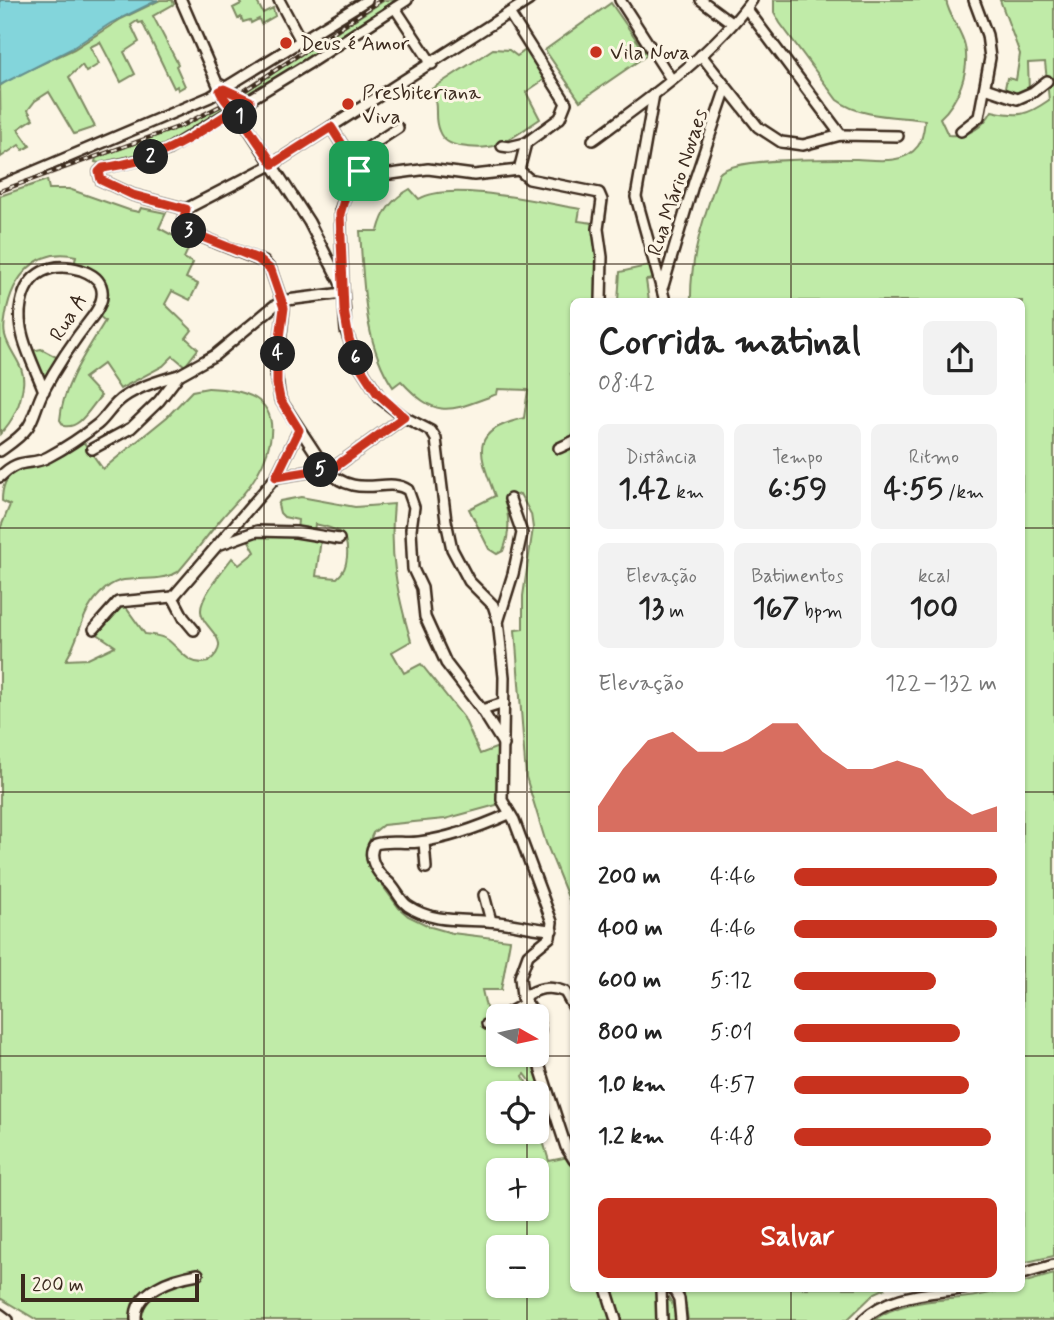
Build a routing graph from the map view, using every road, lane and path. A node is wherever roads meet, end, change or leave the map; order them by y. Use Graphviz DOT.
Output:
graph roads {
  1 [pos="279,0"];
  2 [pos="367,0"];
  3 [pos="407,0"];
  4 [pos="529,0"];
  5 [pos="620,0"];
  6 [pos="701,0"];
  7 [pos="974,0"];
  8 [pos="181,2"];
  9 [pos="749,4"];
  10 [pos="395,8"];
  11 [pos="509,13"];
  12 [pos="732,23"];
  13 [pos="301,41"];
  14 [pos="701,54"];
  15 [pos="432,64"];
  16 [pos="671,79"];
  17 [pos="1047,82"];
  18 [pos="221,88"];
  19 [pos="726,88"];
  20 [pos="985,89"];
  21 [pos="654,94"];
  22 [pos="250,101"];
  23 [pos="234,110"];
  24 [pos="331,127"];
  25 [pos="398,128"];
  26 [pos="961,131"];
  27 [pos="841,135"];
  28 [pos="898,136"];
  29 [pos="593,140"];
  30 [pos="526,143"];
  31 [pos="502,146"];
  32 [pos="352,158"];
  33 [pos="273,164"];
  34 [pos="519,170"];
  35 [pos="359,171"];
  36 [pos="0,186"];
  37 [pos="186,209"];
  38 [pos="663,286"];
  39 [pos="343,290"];
  40 [pos="601,298"];
  41 [pos="665,298"];
  42 [pos="283,302"];
  43 [pos="179,376"];
  44 [pos="44,391"];
  45 [pos="404,417"];
  46 [pos="299,430"];
  47 [pos="570,443"];
  48 [pos="559,448"];
  49 [pos="92,449"];
  50 [pos="0,451"];
  51 [pos="327,470"];
  52 [pos="0,477"];
  53 [pos="276,477"];
  54 [pos="510,499"];
  55 [pos="340,538"];
  56 [pos="219,545"];
  57 [pos="173,597"];
  58 [pos="498,620"];
  59 [pos="93,629"];
  60 [pos="194,630"];
  61 [pos="504,703"];
  62 [pos="482,710"];
  63 [pos="504,745"];
  64 [pos="509,814"];
  65 [pos="424,842"];
  66 [pos="426,868"];
  67 [pos="484,895"];
  68 [pos="491,921"];
  69 [pos="552,929"];
  70 [pos="524,1000"];
  71 [pos="570,1001"];
  72 [pos="518,1004"];
  73 [pos="527,1004"];
  74 [pos="540,1068"];
  75 [pos="570,1154"];
  76 [pos="1054,1265"];
  77 [pos="1025,1273"];
  78 [pos="198,1274"];
  79 [pos="607,1292"];
  80 [pos="661,1292"];
  81 [pos="675,1292"];
  82 [pos="943,1292"];
  83 [pos="0,1314"];
  84 [pos="8,1320"];
  85 [pos="136,1320"];
  86 [pos="617,1320"];
  87 [pos="662,1320"];
  88 [pos="681,1320"];
  89 [pos="863,1320"];
  1 -- 13 [label="street"];
  2 -- 13 [label="street"];
  3 -- 10 [label="street"];
  4 -- 11 [label="street"];
  5 -- 16 [label="street"];
  6 -- 12 [label="street"];
  7 -- 20 [label="street"];
  8 -- 18 [label="street"];
  9 -- 12 [label="street"];
  9 -- 27 [label="street"];
  10 -- 15 [label="street"];
  10 -- 22 [label="street"];
  11 -- 15 [label="street"];
  11 -- 30 [label="street"];
  12 -- 14 [label="street"];
  13 -- 18 [label="street"];
  14 -- 16 [label="street"];
  14 -- 19 [label="street"];
  15 -- 24 [label="street"];
  16 -- 21 [label="street"];
  17 -- 20 [label="street"];
  18 -- 22 [label="street"];
  18 -- 23 [label="street"];
  18 -- 36 [label="street"];
  19 -- 27 [label="street"];
  19 -- 38 [label="street, Rua Mário Novaes"];
  20 -- 26 [label="street"];
  21 -- 29 [label="street"];
  21 -- 38 [label="street"];
  22 -- 23 [label="street"];
  23 -- 33 [label="street"];
  23 -- 37 [label="street"];
  24 -- 32 [label="street"];
  24 -- 33 [label="street"];
  25 -- 32 [label="street"];
  27 -- 28 [label="street"];
  30 -- 31 [label="street"];
  30 -- 34 [label="street"];
  32 -- 35 [label="street"];
  33 -- 37 [label="street"];
  33 -- 39 [label="street"];
  34 -- 35 [label="street"];
  34 -- 40 [label="street"];
  35 -- 39 [label="street"];
  37 -- 42 [label="street"];
  38 -- 41 [label="street"];
  39 -- 42 [label="street"];
  39 -- 45 [label="street"];
  42 -- 43 [label="street"];
  42 -- 46 [label="street"];
  43 -- 49 [label="street"];
  43 -- 52 [label="street"];
  44 -- 44 [label="street, Rua A"];
  44 -- 50 [label="street, Rua A"];
  45 -- 51 [label="street"];
  45 -- 58 [label="street"];
  46 -- 51 [label="street"];
  46 -- 53 [label="street"];
  47 -- 48 [label="street"];
  51 -- 53 [label="street"];
  51 -- 62 [label="street"];
  53 -- 56 [label="street"];
  54 -- 58 [label="street"];
  55 -- 56 [label="street"];
  56 -- 57 [label="street"];
  57 -- 59 [label="street"];
  57 -- 60 [label="street"];
  58 -- 61 [label="street"];
  61 -- 62 [label="street"];
  61 -- 63 [label="street"];
  62 -- 63 [label="street"];
  63 -- 64 [label="street"];
  64 -- 65 [label="street"];
  64 -- 69 [label="street"];
  65 -- 66 [label="street"];
  65 -- 68 [label="street"];
  67 -- 68 [label="street"];
  68 -- 69 [label="street"];
  69 -- 70 [label="street"];
  70 -- 71 [label="street"];
  70 -- 72 [label="street"];
  70 -- 73 [label="street"];
  74 -- 75 [label="street"];
  76 -- 77 [label="street"];
  78 -- 85 [label="street"];
  79 -- 86 [label="street"];
  80 -- 87 [label="street"];
  81 -- 88 [label="street"];
  82 -- 89 [label="street"];
  83 -- 84 [label="street"];
}
